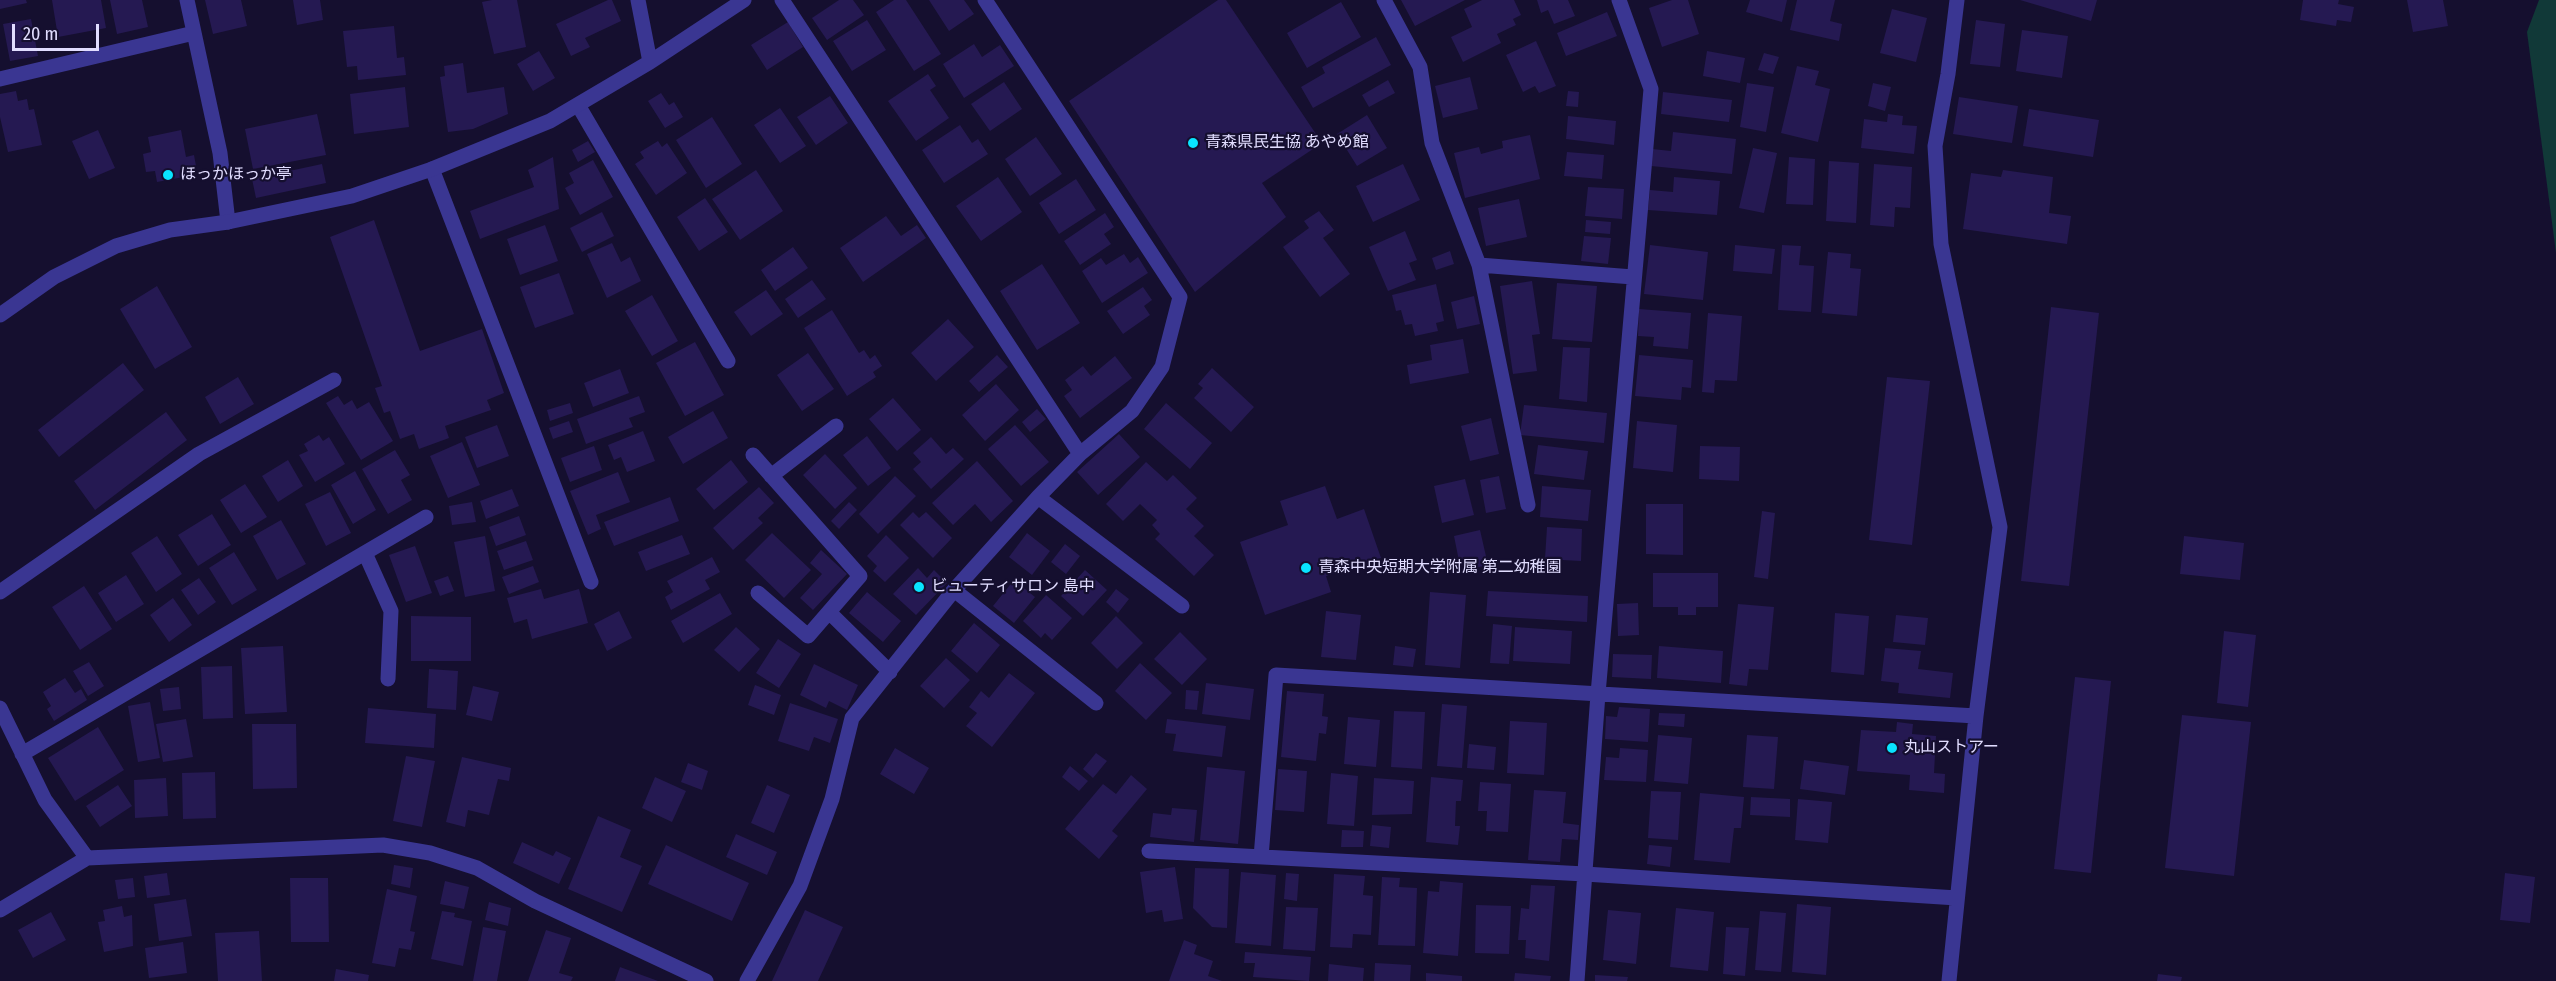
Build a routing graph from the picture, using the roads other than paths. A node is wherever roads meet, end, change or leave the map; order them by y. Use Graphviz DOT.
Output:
graph roads {
  1 [pos="187,0"];
  2 [pos="638,0"];
  3 [pos="744,0"];
  4 [pos="782,0"];
  5 [pos="985,0"];
  6 [pos="1384,0"];
  7 [pos="1619,0"];
  8 [pos="1957,0"];
  9 [pos="195,33"];
  10 [pos="650,62"];
  11 [pos="0,79"];
  12 [pos="578,105"];
  13 [pos="432,169"];
  14 [pos="228,222"];
  15 [pos="1479,265"];
  16 [pos="1633,277"];
  17 [pos="0,315"];
  18 [pos="728,361"];
  19 [pos="334,380"];
  20 [pos="836,426"];
  21 [pos="1080,454"];
  22 [pos="753,455"];
  23 [pos="771,476"];
  24 [pos="1038,497"];
  25 [pos="1528,505"];
  26 [pos="426,517"];
  27 [pos="365,553"];
  28 [pos="591,582"];
  29 [pos="954,590"];
  30 [pos="0,592"];
  31 [pos="758,593"];
  32 [pos="1182,606"];
  33 [pos="829,612"];
  34 [pos="890,672"];
  35 [pos="388,680"];
  36 [pos="1598,693"];
  37 [pos="1096,703"];
  38 [pos="0,708"];
  39 [pos="1976,716"];
  40 [pos="22,753"];
  41 [pos="1149,851"];
  42 [pos="1261,857"];
  43 [pos="87,858"];
  44 [pos="1585,874"];
  45 [pos="1957,898"];
  46 [pos="0,910"];
  47 [pos="706,981"];
  48 [pos="747,981"];
  49 [pos="1577,981"];
  50 [pos="1948,981"];
  1 -- 9 [label="street"];
  2 -- 10 [label="street"];
  3 -- 10 [label="street"];
  4 -- 21 [label="street"];
  5 -- 21 [label="street"];
  6 -- 15 [label="street"];
  7 -- 16 [label="street"];
  8 -- 39 [label="street"];
  9 -- 11 [label="street"];
  9 -- 14 [label="street"];
  10 -- 12 [label="street"];
  12 -- 13 [label="street"];
  12 -- 18 [label="street"];
  13 -- 14 [label="street"];
  13 -- 28 [label="street"];
  14 -- 17 [label="street"];
  15 -- 16 [label="street"];
  15 -- 25 [label="street"];
  16 -- 36 [label="street"];
  19 -- 30 [label="street"];
  20 -- 23 [label="street"];
  21 -- 24 [label="street"];
  22 -- 23 [label="street"];
  23 -- 33 [label="street"];
  24 -- 29 [label="street"];
  24 -- 32 [label="street"];
  26 -- 27 [label="street"];
  27 -- 35 [label="street"];
  27 -- 40 [label="street"];
  29 -- 34 [label="street"];
  29 -- 37 [label="street"];
  31 -- 33 [label="street"];
  33 -- 34 [label="street"];
  34 -- 48 [label="street"];
  36 -- 39 [label="street"];
  36 -- 42 [label="street"];
  36 -- 44 [label="street"];
  38 -- 40 [label="street"];
  39 -- 45 [label="street"];
  40 -- 43 [label="street"];
  41 -- 42 [label="street"];
  42 -- 44 [label="street"];
  43 -- 46 [label="street"];
  43 -- 47 [label="street"];
  44 -- 45 [label="street"];
  44 -- 49 [label="street"];
  45 -- 50 [label="street"];
}
